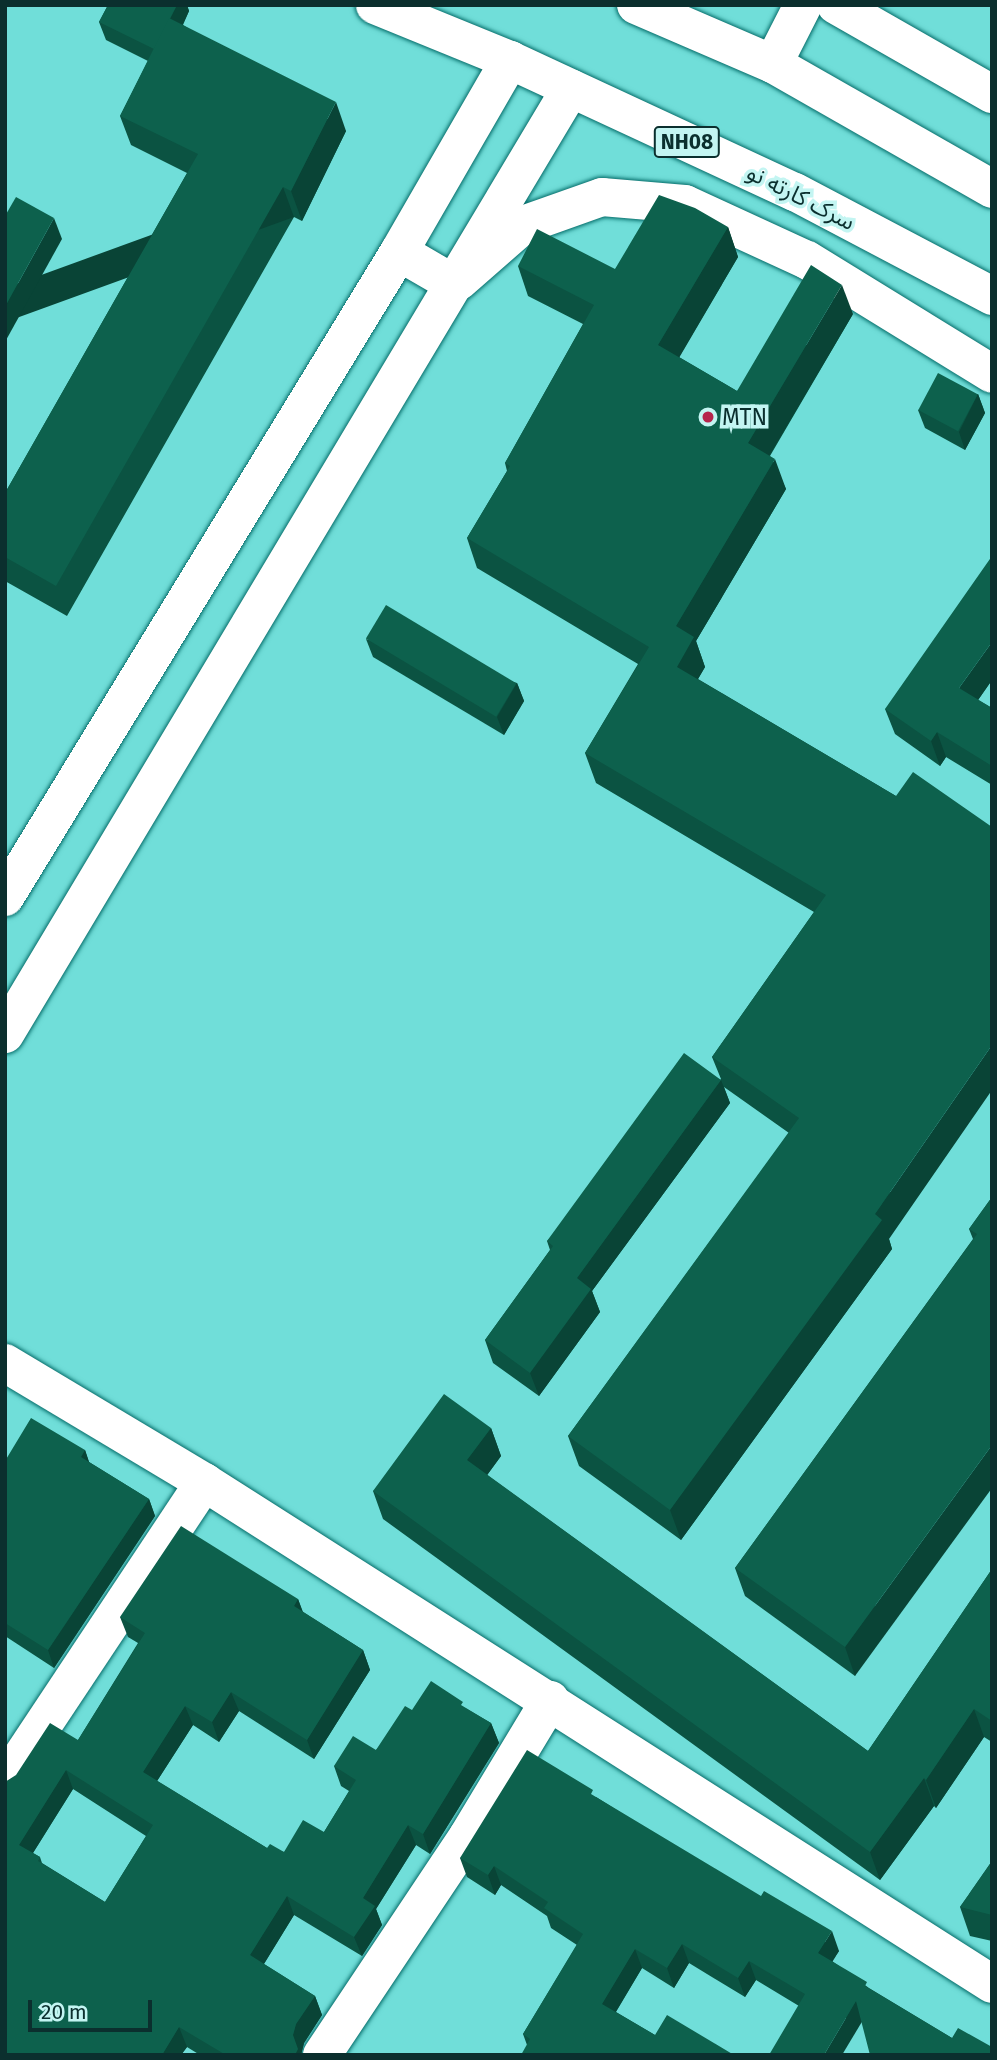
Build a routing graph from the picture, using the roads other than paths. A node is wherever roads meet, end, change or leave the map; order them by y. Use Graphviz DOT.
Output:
graph roads {
  1 [pos="375,5"];
  2 [pos="636,5"];
  3 [pos="803,5"];
  4 [pos="836,5"];
  5 [pos="510,60"];
  6 [pos="774,64"];
  7 [pos="571,88"];
  8 [pos="992,94"];
  9 [pos="992,188"];
  10 [pos="399,252"];
  11 [pos="454,284"];
  12 [pos="992,296"];
  13 [pos="992,374"];
  14 [pos="5,897"];
  15 [pos="5,1034"];
  16 [pos="5,1363"];
  17 [pos="204,1482"];
  18 [pos="550,1700"];
  19 [pos="5,1782"];
  20 [pos="992,1984"];
  21 [pos="322,2055"];
  1 -- 5 [label="main road, سرک کارته نو / NH08"];
  2 -- 6 [label="main road"];
  3 -- 6 [label="main road"];
  4 -- 8 [label="main road"];
  5 -- 7 [label="main road, سرک کارته نو / NH08"];
  5 -- 10 [label="main road"];
  6 -- 9 [label="main road"];
  7 -- 11 [label="main road"];
  7 -- 12 [label="main road, سرک کارته نو / NH08"];
  10 -- 11 [label="main road"];
  10 -- 14 [label="main road"];
  11 -- 13 [label="main road"];
  11 -- 15 [label="main road"];
  16 -- 17 [label="main road"];
  17 -- 18 [label="main road"];
  17 -- 19 [label="main road"];
  18 -- 20 [label="main road"];
  18 -- 21 [label="main road"];
}
